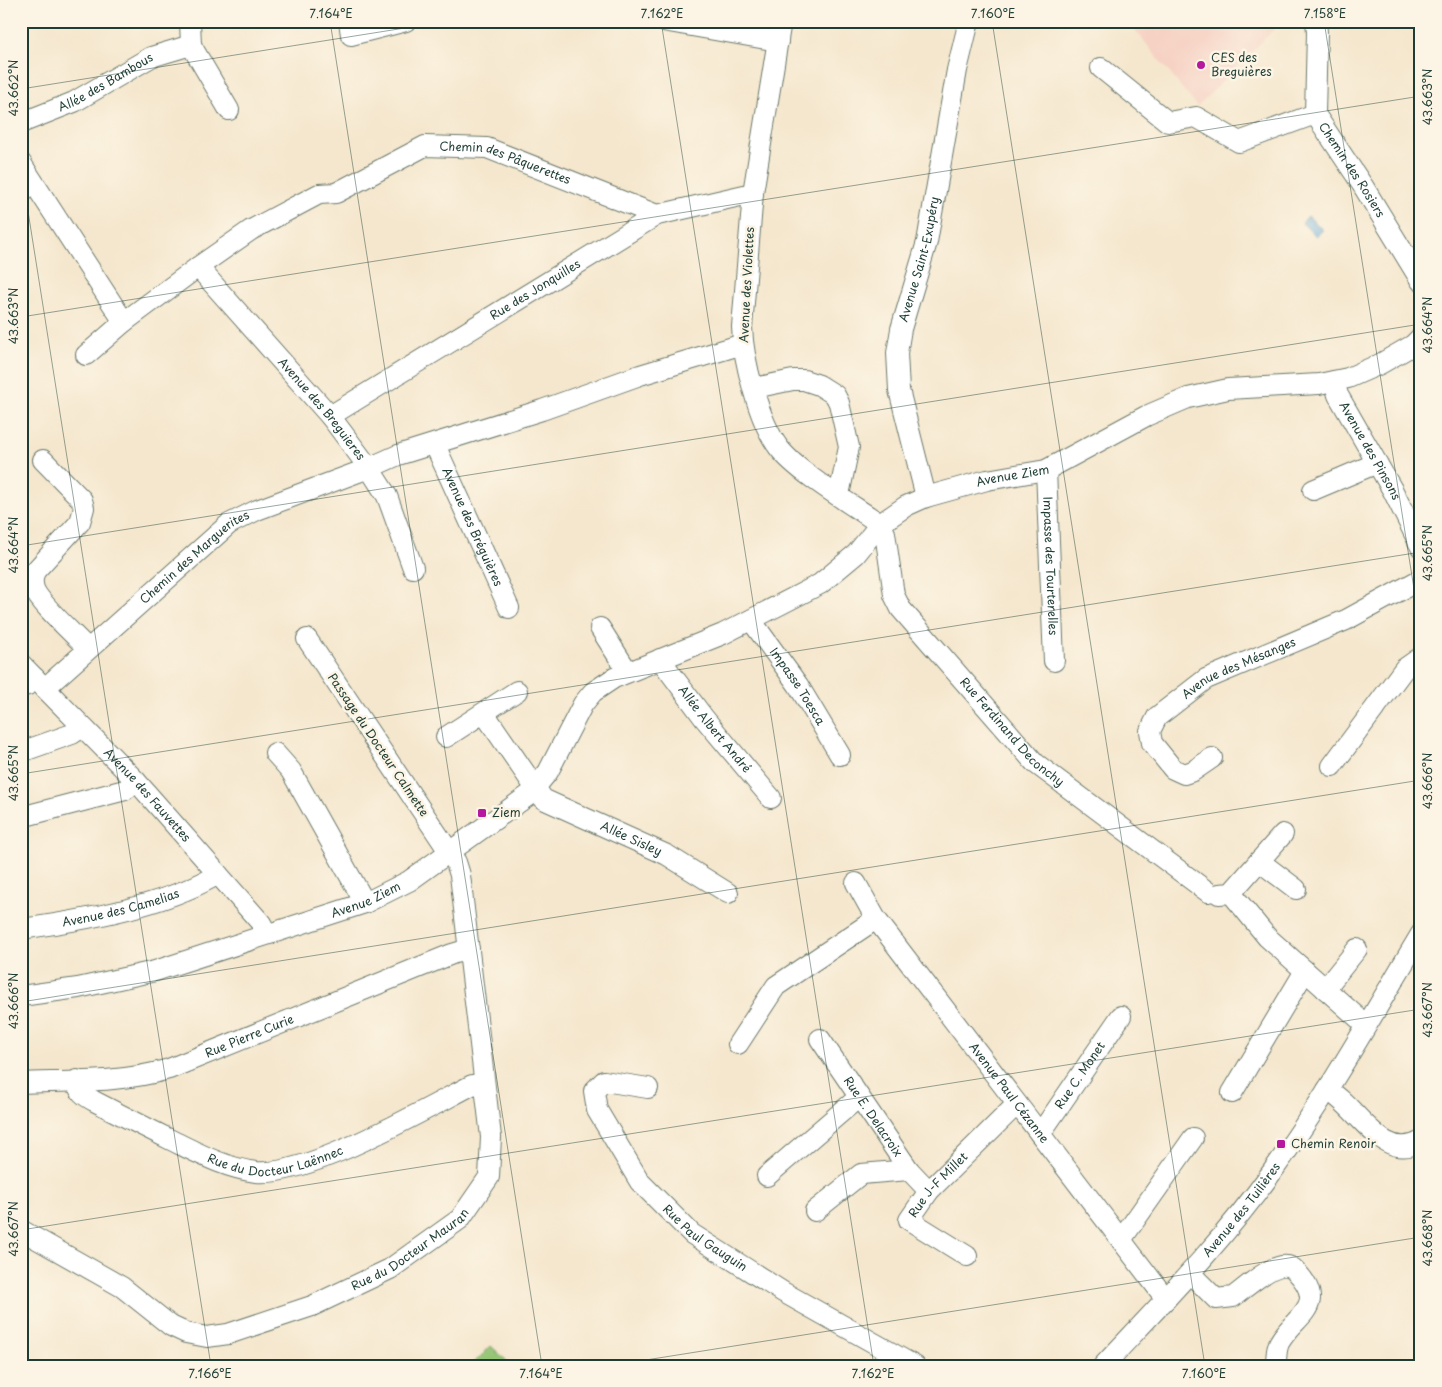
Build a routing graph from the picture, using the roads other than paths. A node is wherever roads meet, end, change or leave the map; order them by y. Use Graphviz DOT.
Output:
graph roads {
  1 [pos="190,21"];
  2 [pos="349,21"];
  3 [pos="406,21"];
  4 [pos="663,21"];
  5 [pos="781,21"];
  6 [pos="969,21"];
  7 [pos="1316,21"];
  8 [pos="778,41"];
  9 [pos="192,45"];
  10 [pos="1100,68"];
  11 [pos="229,110"];
  12 [pos="1314,114"];
  13 [pos="21,123"];
  14 [pos="21,163"];
  15 [pos="754,193"];
  16 [pos="657,215"];
  17 [pos="198,266"];
  18 [pos="1421,281"];
  19 [pos="124,322"];
  20 [pos="1417,341"];
  21 [pos="743,344"];
  22 [pos="86,355"];
  23 [pos="1334,381"];
  24 [pos="754,388"];
  25 [pos="330,416"];
  26 [pos="435,445"];
  27 [pos="43,460"];
  28 [pos="1377,462"];
  29 [pos="369,468"];
  30 [pos="1046,470"];
  31 [pos="1313,490"];
  32 [pos="839,495"];
  33 [pos="926,497"];
  34 [pos="880,524"];
  35 [pos="1421,547"];
  36 [pos="413,568"];
  37 [pos="1421,579"];
  38 [pos="509,608"];
  39 [pos="752,620"];
  40 [pos="600,628"];
  41 [pos="307,639"];
  42 [pos="88,648"];
  43 [pos="1421,657"];
  44 [pos="660,659"];
  45 [pos="1054,661"];
  46 [pos="21,664"];
  47 [pos="628,672"];
  48 [pos="34,684"];
  49 [pos="517,691"];
  50 [pos="484,713"];
  51 [pos="82,727"];
  52 [pos="446,737"];
  53 [pos="21,752"];
  54 [pos="275,753"];
  55 [pos="840,755"];
  56 [pos="1212,758"];
  57 [pos="1332,766"];
  58 [pos="136,782"];
  59 [pos="534,789"];
  60 [pos="771,798"];
  61 [pos="21,817"];
  62 [pos="1283,834"];
  63 [pos="450,852"];
  64 [pos="1259,861"];
  65 [pos="218,874"];
  66 [pos="856,883"];
  67 [pos="1296,889"];
  68 [pos="728,893"];
  69 [pos="1219,893"];
  70 [pos="365,903"];
  71 [pos="876,919"];
  72 [pos="21,929"];
  73 [pos="267,934"];
  74 [pos="1421,934"];
  75 [pos="1357,948"];
  76 [pos="469,949"];
  77 [pos="1305,971"];
  78 [pos="1325,989"];
  79 [pos="21,996"];
  80 [pos="1121,1016"];
  81 [pos="1366,1025"];
  82 [pos="820,1039"];
  83 [pos="738,1044"];
  84 [pos="77,1080"];
  85 [pos="21,1083"];
  86 [pos="484,1083"];
  87 [pos="648,1088"];
  88 [pos="1327,1090"];
  89 [pos="1232,1093"];
  90 [pos="859,1097"];
  91 [pos="1018,1104"];
  92 [pos="1040,1134"];
  93 [pos="1192,1138"];
  94 [pos="1419,1147"];
  95 [pos="909,1170"];
  96 [pos="767,1176"];
  97 [pos="929,1191"];
  98 [pos="815,1211"];
  99 [pos="21,1230"];
  100 [pos="1121,1240"];
  101 [pos="967,1256"];
  102 [pos="1190,1274"];
  103 [pos="1166,1299"];
  104 [pos="915,1366"];
  105 [pos="1103,1366"];
  106 [pos="1276,1366"];
  1 -- 9 [label="street"];
  2 -- 3 [label="street"];
  4 -- 8 [label="street"];
  5 -- 8 [label="street, Avenue des Violettes"];
  6 -- 33 [label="street, Avenue Saint-Exupéry"];
  7 -- 12 [label="street, Chemin des Rosiers"];
  8 -- 15 [label="street, Avenue des Violettes"];
  9 -- 11 [label="street"];
  9 -- 13 [label="street, Allée des Bambous"];
  10 -- 12 [label="street"];
  12 -- 18 [label="street, Chemin des Rosiers"];
  14 -- 19 [label="street"];
  15 -- 16 [label="street, Rue des Jonquilles"];
  15 -- 21 [label="street, Avenue des Violettes"];
  16 -- 17 [label="street, Chemin des Pâquerettes"];
  16 -- 25 [label="street, Rue des Jonquilles"];
  17 -- 19 [label="street"];
  17 -- 25 [label="street, Avenue des Breguieres"];
  19 -- 22 [label="street"];
  20 -- 23 [label="street, Avenue Ziem"];
  21 -- 24 [label="street, Avenue des Violettes"];
  21 -- 26 [label="street, Avenue des Breguieres"];
  23 -- 28 [label="street, Avenue des Pinsons"];
  23 -- 30 [label="street, Avenue Ziem"];
  24 -- 32 [label="street, Avenue des Violettes"];
  24 -- 32 [label="street"];
  25 -- 29 [label="street, Avenue des Breguieres"];
  26 -- 29 [label="street, Avenue des Breguieres"];
  26 -- 38 [label="street, Avenue des Bréguières"];
  27 -- 42 [label="street"];
  28 -- 31 [label="street"];
  28 -- 35 [label="street, Avenue des Pinsons"];
  29 -- 36 [label="street"];
  29 -- 42 [label="street, Chemin des Marguerites"];
  30 -- 33 [label="street, Avenue Ziem"];
  30 -- 45 [label="street, Impasse des Tourterelles"];
  32 -- 34 [label="street, Avenue des Violettes"];
  33 -- 34 [label="street, Avenue Ziem"];
  34 -- 39 [label="street, Avenue Ziem"];
  34 -- 69 [label="street, Rue Ferdinand Deconchy"];
  37 -- 56 [label="street, Avenue des Mésanges"];
  39 -- 44 [label="street, Avenue Ziem"];
  39 -- 55 [label="street, Impasse Toesca"];
  40 -- 47 [label="street"];
  41 -- 63 [label="street, Passage du Docteur Calmette"];
  42 -- 48 [label="street, Chemin des Marguerites"];
  43 -- 57 [label="street"];
  44 -- 47 [label="street, Avenue Ziem"];
  44 -- 60 [label="street, Allée Albert André"];
  46 -- 48 [label="street, Avenue des Fauvettes"];
  47 -- 59 [label="street, Avenue Ziem"];
  48 -- 51 [label="street, Avenue des Fauvettes"];
  49 -- 50 [label="street"];
  50 -- 52 [label="street"];
  50 -- 59 [label="street, Allée Sisley"];
  51 -- 53 [label="street"];
  51 -- 58 [label="street, Avenue des Fauvettes"];
  54 -- 70 [label="street"];
  58 -- 61 [label="street"];
  58 -- 65 [label="street, Avenue des Fauvettes"];
  59 -- 63 [label="street, Avenue Ziem"];
  59 -- 68 [label="street, Allée Sisley"];
  62 -- 64 [label="street"];
  63 -- 70 [label="street, Avenue Ziem"];
  63 -- 76 [label="street, Rue du Docteur Mauran"];
  64 -- 67 [label="street"];
  64 -- 69 [label="street"];
  65 -- 72 [label="street, Avenue des Camelias"];
  65 -- 73 [label="street, Avenue des Fauvettes"];
  66 -- 71 [label="street, Avenue Paul Cézanne"];
  69 -- 77 [label="street, Rue Ferdinand Deconchy"];
  70 -- 73 [label="street, Avenue Ziem"];
  71 -- 83 [label="street"];
  71 -- 91 [label="street, Avenue Paul Cézanne"];
  73 -- 79 [label="street, Avenue Ziem"];
  74 -- 81 [label="street, Avenue des Tuilières"];
  75 -- 78 [label="street"];
  76 -- 84 [label="street, Rue Pierre Curie"];
  76 -- 86 [label="street, Rue du Docteur Mauran"];
  77 -- 78 [label="street, Rue Ferdinand Deconchy"];
  77 -- 89 [label="street"];
  78 -- 81 [label="street, Rue Ferdinand Deconchy"];
  80 -- 92 [label="street, Rue C. Monet"];
  81 -- 88 [label="street, Avenue des Tuilières"];
  82 -- 90 [label="street, Rue E. Delacroix"];
  84 -- 85 [label="street, Rue Pierre Curie"];
  84 -- 86 [label="street, Rue du Docteur Laënnec"];
  86 -- 99 [label="street, Rue du Docteur Mauran"];
  87 -- 104 [label="street, Rue Paul Gauguin"];
  88 -- 94 [label="street"];
  88 -- 102 [label="street, Avenue des Tuilières"];
  90 -- 95 [label="street, Rue E. Delacroix"];
  90 -- 96 [label="street"];
  91 -- 92 [label="street, Avenue Paul Cézanne"];
  91 -- 97 [label="street, Rue J-F Millet"];
  92 -- 100 [label="street, Avenue Paul Cézanne"];
  93 -- 100 [label="street"];
  95 -- 97 [label="street, Rue E. Delacroix"];
  95 -- 98 [label="street"];
  97 -- 101 [label="street, Rue J-F Millet"];
  100 -- 103 [label="street, Avenue Paul Cézanne"];
  102 -- 103 [label="street, Avenue des Tuilières"];
  102 -- 106 [label="street"];
  103 -- 105 [label="street, Avenue des Tuilières"];
}
